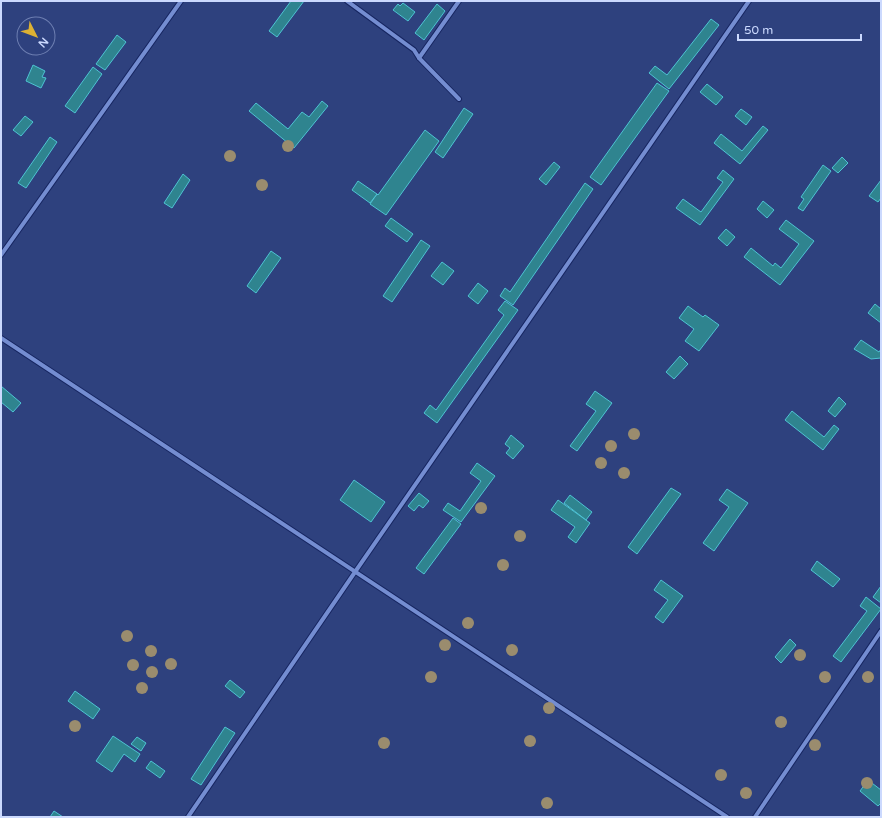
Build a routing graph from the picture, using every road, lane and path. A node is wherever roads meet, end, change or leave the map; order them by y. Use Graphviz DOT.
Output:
graph roads {
  1 [pos="347,1"];
  2 [pos="459,1"];
  3 [pos="748,1"];
  4 [pos="179,2"];
  5 [pos="419,58"];
  6 [pos="459,99"];
  7 [pos="1,255"];
  8 [pos="1,338"];
  9 [pos="355,572"];
  10 [pos="881,631"];
  11 [pos="188,817"];
  12 [pos="727,817"];
  13 [pos="755,817"];
  1 -- 5 [label="street"];
  2 -- 5 [label="street"];
  3 -- 9 [label="street"];
  4 -- 7 [label="street"];
  5 -- 6 [label="street"];
  8 -- 9 [label="street"];
  9 -- 11 [label="street"];
  9 -- 12 [label="street"];
  10 -- 13 [label="street"];
}
